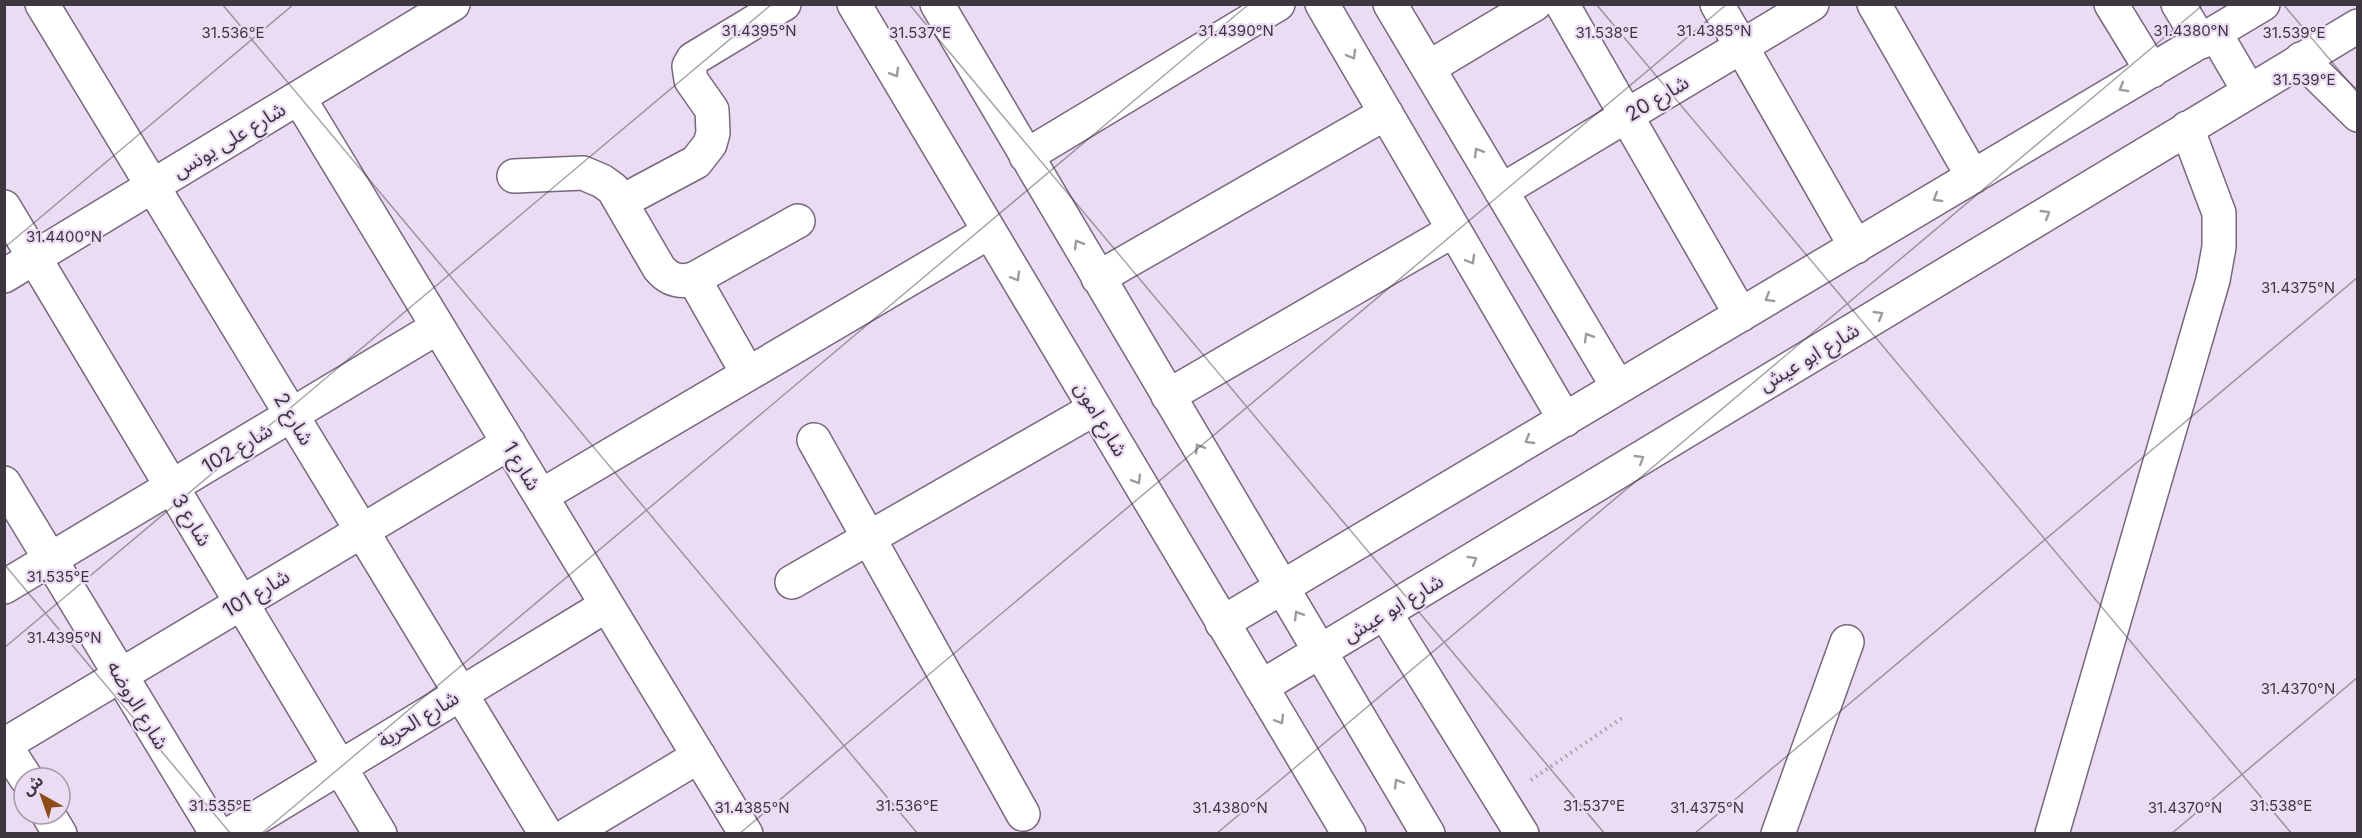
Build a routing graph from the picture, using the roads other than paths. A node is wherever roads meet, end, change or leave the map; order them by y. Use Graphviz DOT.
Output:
graph roads {
  1 [pos="42,4"];
  2 [pos="453,4"];
  3 [pos="784,4"];
  4 [pos="854,4"];
  5 [pos="1278,4"];
  6 [pos="1322,4"];
  7 [pos="1390,4"];
  8 [pos="1535,4"];
  9 [pos="1562,4"];
  10 [pos="1717,4"];
  11 [pos="1812,4"];
  12 [pos="1874,4"];
  13 [pos="2111,4"];
  14 [pos="2178,4"];
  15 [pos="2263,4"];
  16 [pos="947,8"];
  17 [pos="2358,26"];
  18 [pos="2208,38"];
  19 [pos="1741,47"];
  20 [pos="2301,59"];
  21 [pos="1428,68"];
  22 [pos="2152,71"];
  23 [pos="2249,91"];
  24 [pos="299,98"];
  25 [pos="1386,113"];
  26 [pos="2358,115"];
  27 [pos="1627,116"];
  28 [pos="2187,129"];
  29 [pos="1026,156"];
  30 [pos="514,176"];
  31 [pos="1973,177"];
  32 [pos="153,186"];
  33 [pos="1501,191"];
  34 [pos="621,202"];
  35 [pos="4,207"];
  36 [pos="798,221"];
  37 [pos="1454,230"];
  38 [pos="989,232"];
  39 [pos="1856,247"];
  40 [pos="35,258"];
  41 [pos="4,276"];
  42 [pos="1098,278"];
  43 [pos="694,279"];
  44 [pos="1741,315"];
  45 [pos="438,327"];
  46 [pos="748,374"];
  47 [pos="1618,387"];
  48 [pos="1168,396"];
  49 [pos="1095,409"];
  50 [pos="291,415"];
  51 [pos="1565,420"];
  52 [pos="814,440"];
  53 [pos="509,443"];
  54 [pos="4,483"];
  55 [pos="172,486"];
  56 [pos="541,496"];
  57 [pos="361,531"];
  58 [pos="870,537"];
  59 [pos="50,560"];
  60 [pos="792,582"];
  61 [pos="4,587"];
  62 [pos="1282,587"];
  63 [pos="241,602"];
  64 [pos="607,605"];
  65 [pos="1385,613"];
  66 [pos="1222,622"];
  67 [pos="1847,642"];
  68 [pos="1320,652"];
  69 [pos="120,676"];
  70 [pos="1261,687"];
  71 [pos="461,693"];
  72 [pos="5,744"];
  73 [pos="699,756"];
  74 [pos="19,766"];
  75 [pos="339,766"];
  76 [pos="1023,814"];
  77 [pos="217,834"];
  78 [pos="230,834"];
  79 [pos="380,834"];
  80 [pos="546,834"];
  81 [pos="569,834"];
  82 [pos="746,834"];
  83 [pos="1348,834"];
  84 [pos="1428,834"];
  85 [pos="1522,834"];
  86 [pos="1778,834"];
  87 [pos="2052,834"];
  1 -- 32 [label="street, شارع 2"];
  2 -- 24 [label="street, شارع على يونس"];
  3 -- 34 [label="street"];
  4 -- 38 [label="street, شارع امون, one-way"];
  5 -- 29 [label="street"];
  6 -- 25 [label="street, one-way"];
  7 -- 21 [label="street"];
  8 -- 21 [label="street"];
  9 -- 27 [label="street"];
  10 -- 19 [label="street"];
  11 -- 19 [label="street, شارع 20"];
  12 -- 31 [label="street"];
  13 -- 22 [label="street"];
  14 -- 18 [label="street"];
  15 -- 18 [label="street"];
  16 -- 29 [label="street"];
  17 -- 20 [label="street, شارع ابو عيش"];
  18 -- 22 [label="street"];
  18 -- 23 [label="street"];
  19 -- 27 [label="street, شارع 20"];
  19 -- 39 [label="street"];
  20 -- 23 [label="street, شارع ابو عيش"];
  20 -- 26 [label="street"];
  33 -- 21 [label="street, one-way"];
  22 -- 31 [label="street, one-way"];
  23 -- 28 [label="street, شارع ابو عيش"];
  24 -- 32 [label="street, شارع على يونس"];
  24 -- 45 [label="street, شارع 1"];
  25 -- 37 [label="street"];
  25 -- 42 [label="street"];
  27 -- 33 [label="street, شارع 20"];
  27 -- 44 [label="street"];
  65 -- 28 [label="street, شارع ابو عيش, one-way"];
  28 -- 87 [label="street"];
  42 -- 29 [label="street, one-way"];
  30 -- 34 [label="street"];
  31 -- 39 [label="street, one-way"];
  32 -- 40 [label="street, شارع على يونس"];
  32 -- 50 [label="street, شارع 2"];
  47 -- 33 [label="street, one-way"];
  34 -- 43 [label="street"];
  35 -- 40 [label="street, شارع 3"];
  36 -- 43 [label="street"];
  37 -- 48 [label="street"];
  37 -- 51 [label="street, one-way"];
  38 -- 46 [label="street"];
  38 -- 49 [label="street, شارع امون, one-way"];
  39 -- 44 [label="street, one-way"];
  40 -- 41 [label="street, شارع على يونس"];
  40 -- 55 [label="street, شارع 3"];
  42 -- 48 [label="street"];
  43 -- 46 [label="street"];
  44 -- 47 [label="street"];
  45 -- 50 [label="street, شارع 102"];
  45 -- 53 [label="street, شارع 1"];
  46 -- 56 [label="street"];
  47 -- 51 [label="street"];
  62 -- 48 [label="street, one-way"];
  49 -- 58 [label="street"];
  49 -- 66 [label="street, شارع امون, one-way"];
  50 -- 55 [label="street, شارع 102"];
  50 -- 57 [label="street, شارع 2"];
  51 -- 62 [label="street, one-way"];
  52 -- 58 [label="street"];
  53 -- 56 [label="street, شارع 1"];
  53 -- 57 [label="street, شارع 101"];
  54 -- 59 [label="street, شارع الروضه"];
  55 -- 59 [label="street, شارع 102"];
  55 -- 63 [label="street, شارع 3"];
  56 -- 64 [label="street, شارع 1"];
  57 -- 63 [label="street, شارع 101"];
  57 -- 71 [label="street, شارع 2"];
  58 -- 60 [label="street"];
  58 -- 76 [label="street"];
  59 -- 61 [label="street, شارع 102"];
  59 -- 69 [label="street, شارع الروضه"];
  62 -- 66 [label="street"];
  68 -- 62 [label="street, one-way"];
  63 -- 69 [label="street, شارع 101"];
  63 -- 75 [label="street, شارع 3"];
  64 -- 71 [label="street, شارع الحرية"];
  64 -- 73 [label="street, شارع 1"];
  65 -- 68 [label="street, شارع ابو عيش"];
  65 -- 85 [label="street"];
  66 -- 70 [label="street, شارع امون"];
  67 -- 86 [label="street"];
  68 -- 70 [label="street, شارع ابو عيش"];
  84 -- 68 [label="street, one-way"];
  69 -- 72 [label="street, شارع 101"];
  69 -- 77 [label="street, شارع الروضه"];
  70 -- 83 [label="street, شارع امون, one-way"];
  71 -- 75 [label="street, شارع الحرية"];
  71 -- 80 [label="street, شارع 2"];
  72 -- 74 [label="street"];
  73 -- 81 [label="street"];
  73 -- 82 [label="street, شارع 1"];
  75 -- 78 [label="street, شارع الحرية"];
  75 -- 79 [label="street, شارع 3"];
}
